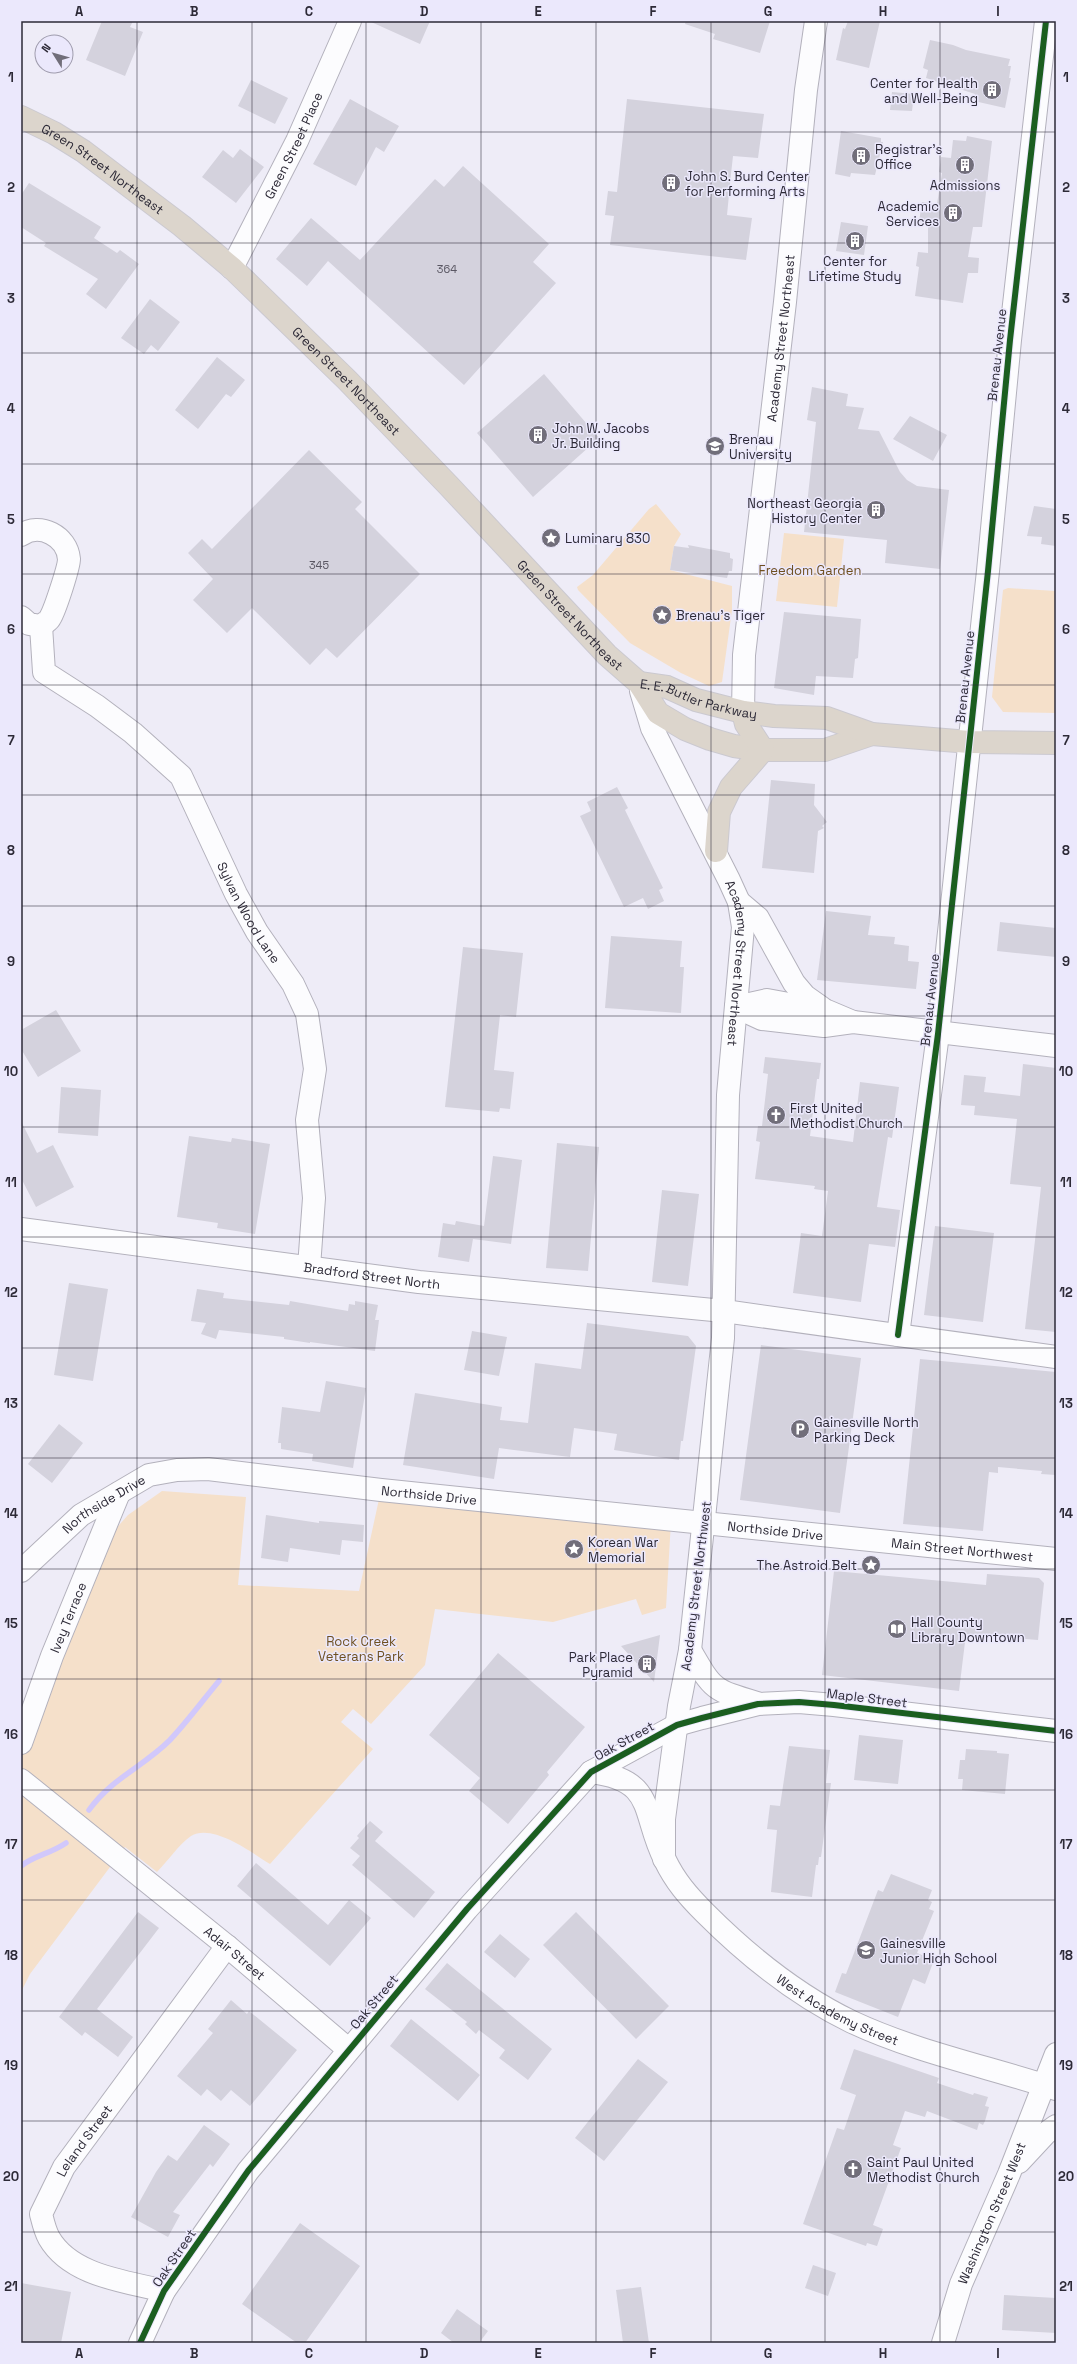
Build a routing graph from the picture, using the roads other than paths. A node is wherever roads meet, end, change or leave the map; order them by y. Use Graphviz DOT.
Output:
graph roads {
  1 [pos="350,21"];
  2 [pos="816,21"];
  3 [pos="1047,21"];
  4 [pos="1056,23"];
  5 [pos="21,117"];
  6 [pos="232,268"];
  7 [pos="21,535"];
  8 [pos="21,616"];
  9 [pos="41,626"];
  10 [pos="639,683"];
  11 [pos="744,712"];
  12 [pos="872,734"];
  13 [pos="969,742"];
  14 [pos="1056,744"];
  15 [pos="763,750"];
  16 [pos="716,852"];
  17 [pos="739,902"];
  18 [pos="736,1007"];
  19 [pos="827,1011"];
  20 [pos="853,1022"];
  21 [pos="938,1034"];
  22 [pos="1056,1046"];
  23 [pos="21,1230"];
  24 [pos="309,1267"];
  25 [pos="724,1312"];
  26 [pos="898,1335"];
  27 [pos="1056,1357"];
  28 [pos="119,1493"];
  29 [pos="704,1524"];
  30 [pos="869,1541"];
  31 [pos="1056,1559"];
  32 [pos="21,1571"];
  33 [pos="690,1650"];
  34 [pos="758,1704"];
  35 [pos="677,1725"];
  36 [pos="1056,1731"];
  37 [pos="21,1743"];
  38 [pos="591,1772"];
  39 [pos="21,1780"];
  40 [pos="664,1859"];
  41 [pos="227,1946"];
  42 [pos="348,2049"];
  43 [pos="1056,2054"];
  44 [pos="1050,2087"];
  45 [pos="1056,2126"];
  46 [pos="1009,2174"];
  47 [pos="164,2292"];
  48 [pos="140,2343"];
  49 [pos="943,2343"];
  1 -- 6 [label="street, Green Street Place"];
  2 -- 11 [label="street, Academy Street Northeast"];
  3 -- 4 [label="street"];
  3 -- 13 [label="street, Brenau Avenue"];
  5 -- 6 [label="highway, Green Street Northeast"];
  6 -- 10 [label="highway, Green Street Northeast"];
  7 -- 9 [label="street"];
  8 -- 9 [label="street"];
  9 -- 24 [label="street, Sylvan Wood Lane"];
  10 -- 11 [label="highway, E. E. Butler Parkway"];
  10 -- 15 [label="highway, E. E. Butler Parkway"];
  10 -- 16 [label="street, Academy Street Northeast"];
  11 -- 12 [label="highway, E. E. Butler Parkway"];
  11 -- 15 [label="highway"];
  12 -- 13 [label="highway, E. E. Butler Parkway"];
  12 -- 15 [label="highway, E. E. Butler Parkway"];
  13 -- 14 [label="highway, E. E. Butler Parkway"];
  13 -- 21 [label="street, Brenau Avenue"];
  15 -- 16 [label="highway"];
  16 -- 17 [label="street, Academy Street Northeast"];
  17 -- 18 [label="street, Academy Street Northeast"];
  17 -- 19 [label="street"];
  18 -- 19 [label="street"];
  18 -- 20 [label="street"];
  18 -- 25 [label="street, Academy Street Northeast"];
  19 -- 20 [label="street"];
  20 -- 21 [label="street"];
  21 -- 22 [label="street"];
  21 -- 26 [label="street, Brenau Avenue"];
  23 -- 24 [label="street, Bradford Street North"];
  24 -- 25 [label="street, Bradford Street North"];
  25 -- 26 [label="street, Bradford Street North"];
  25 -- 29 [label="street, Academy Street Northwest"];
  26 -- 27 [label="street, Bradford Street North"];
  28 -- 29 [label="street, Northside Drive"];
  28 -- 32 [label="street, Northside Drive"];
  28 -- 37 [label="street, Ivey Terrace"];
  29 -- 30 [label="street, Northside Drive"];
  29 -- 33 [label="street, Academy Street Northwest"];
  30 -- 31 [label="street, Main Street Northwest"];
  33 -- 34 [label="street"];
  33 -- 35 [label="street, Academy Street Northwest"];
  34 -- 35 [label="street, Maple Street"];
  34 -- 36 [label="street, Maple Street"];
  35 -- 38 [label="street, Oak Street"];
  35 -- 40 [label="street, Academy Street Northwest"];
  38 -- 40 [label="street, West Academy Street"];
  38 -- 42 [label="street, Oak Street"];
  39 -- 41 [label="street, Adair Street"];
  40 -- 44 [label="street, West Academy Street"];
  41 -- 42 [label="street, Adair Street"];
  41 -- 47 [label="street, Leland Street"];
  42 -- 47 [label="street, Oak Street"];
  43 -- 44 [label="street, Washington Street West"];
  44 -- 46 [label="street, Washington Street West"];
  45 -- 46 [label="street"];
  46 -- 49 [label="street, Washington Street West"];
  47 -- 48 [label="street, Oak Street"];
}
